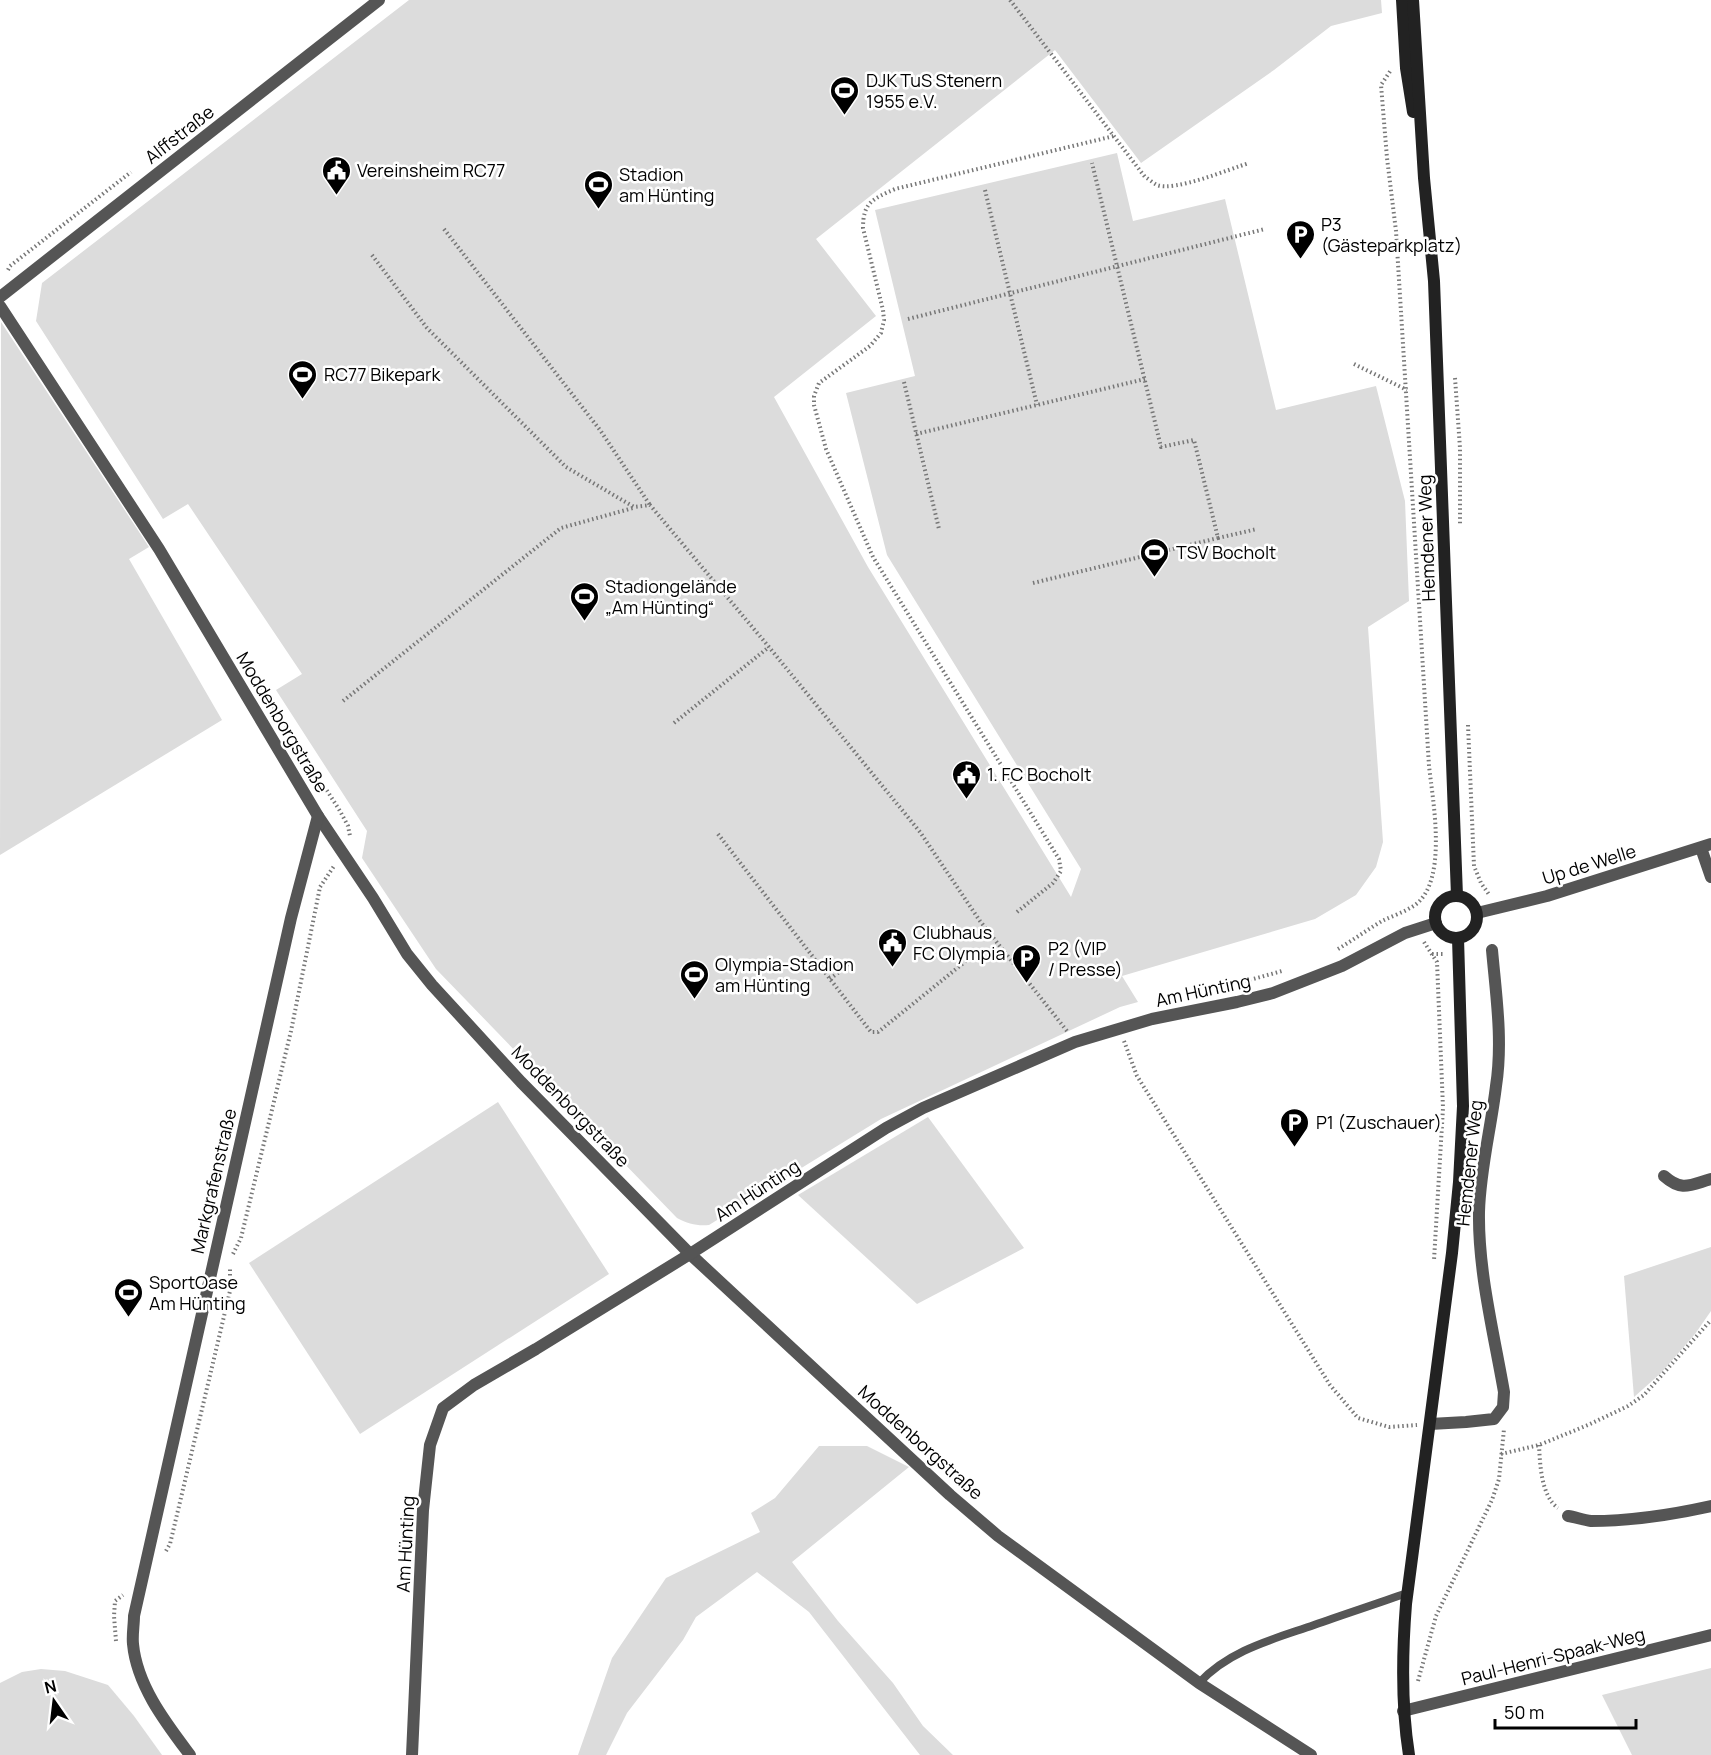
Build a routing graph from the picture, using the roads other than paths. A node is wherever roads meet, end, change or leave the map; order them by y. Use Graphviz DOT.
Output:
graph roads {
  1 [pos="379,0"];
  2 [pos="1402,0"];
  3 [pos="1413,0"];
  4 [pos="1424,178"];
  5 [pos="0,297"];
  6 [pos="0,306"];
  7 [pos="318,816"];
  8 [pos="1706,846"];
  9 [pos="1711,877"];
  10 [pos="1457,896"];
  11 [pos="1477,913"];
  12 [pos="1436,923"];
  13 [pos="1458,938"];
  14 [pos="1492,950"];
  15 [pos="1664,1176"];
  16 [pos="1711,1179"];
  17 [pos="690,1254"];
  18 [pos="1430,1424"];
  19 [pos="1711,1506"];
  20 [pos="1568,1516"];
  21 [pos="1407,1593"];
  22 [pos="1711,1635"];
  23 [pos="1199,1683"];
  24 [pos="1403,1711"];
  25 [pos="190,1755"];
  26 [pos="412,1755"];
  27 [pos="1311,1755"];
  28 [pos="1409,1755"];
  1 -- 5 [label="street, Alffstraße"];
  2 -- 4 [label="street, Hemdener Weg"];
  3 -- 4 [label="street, Hemdener Weg"];
  4 -- 10 [label="street, Hemdener Weg"];
  6 -- 7 [label="street, Moddenborgstraße"];
  7 -- 17 [label="street, Moddenborgstraße"];
  7 -- 25 [label="street, Markgrafenstraße"];
  8 -- 9 [label="street"];
  8 -- 11 [label="street, Up de Welle"];
  10 -- 11 [label="street"];
  10 -- 12 [label="street"];
  11 -- 13 [label="street"];
  12 -- 13 [label="street"];
  12 -- 17 [label="street, Am Hünting"];
  13 -- 18 [label="street, Hemdener Weg"];
  14 -- 18 [label="street, Hemdener Weg"];
  15 -- 16 [label="street"];
  17 -- 23 [label="street, Moddenborgstraße"];
  17 -- 26 [label="street, Am Hünting"];
  18 -- 21 [label="street, Hemdener Weg"];
  19 -- 20 [label="street"];
  21 -- 23 [label="lane"];
  21 -- 24 [label="street, Hemdener Weg"];
  22 -- 24 [label="street, Paul-Henri-Spaak-Weg"];
  23 -- 27 [label="street, Moddenborgstraße"];
  24 -- 28 [label="street, Hemdener Weg"];
}
